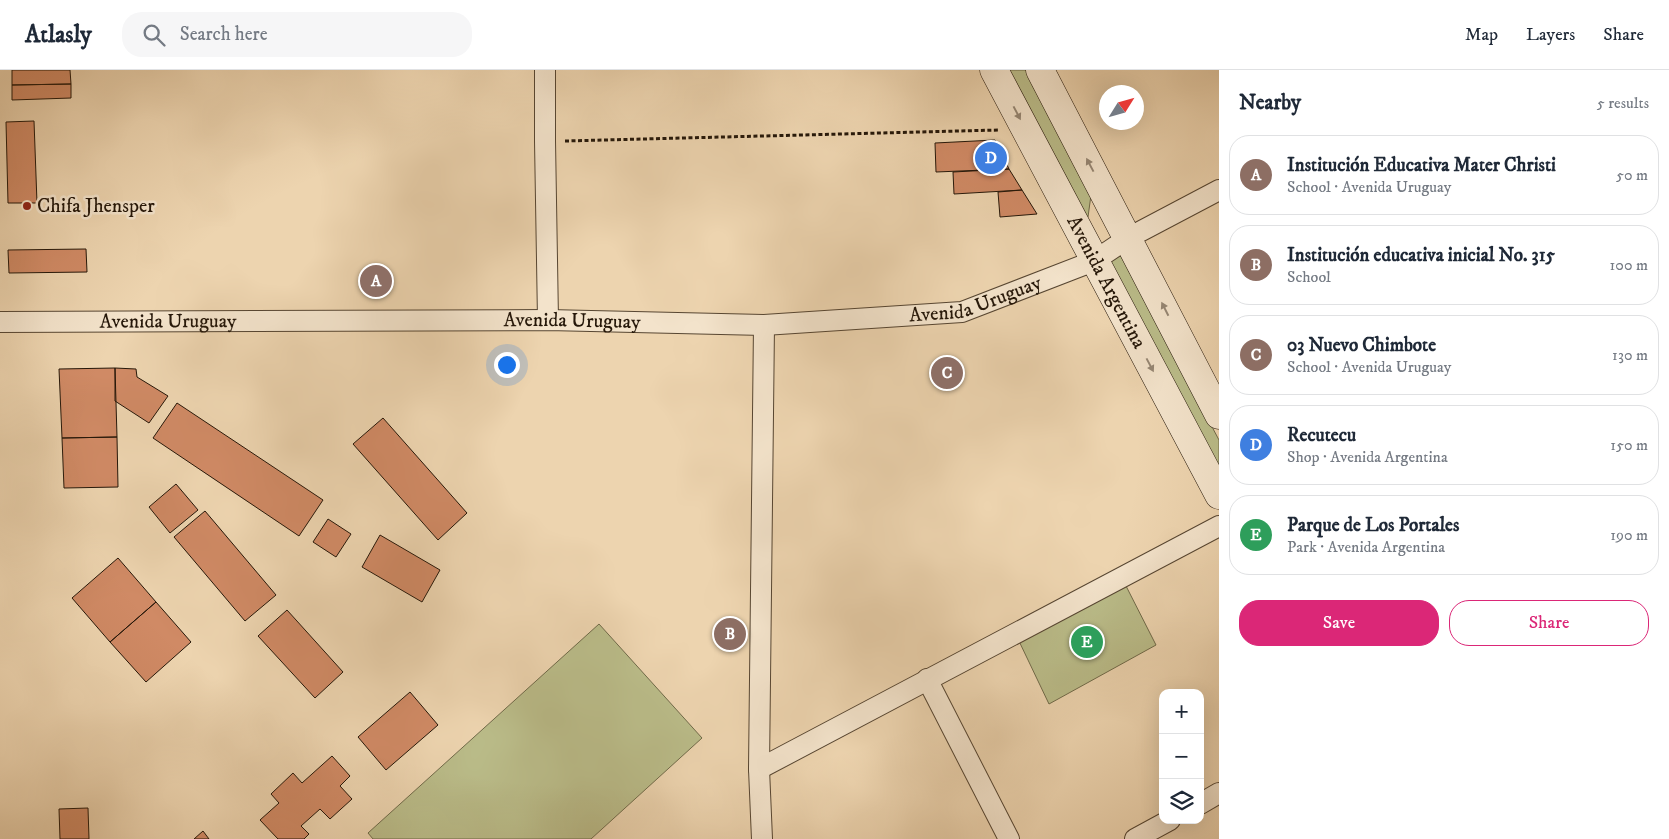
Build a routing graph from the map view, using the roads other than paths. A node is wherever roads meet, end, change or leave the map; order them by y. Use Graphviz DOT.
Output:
graph roads {
  1 [pos="545,70"];
  2 [pos="994,70"];
  3 [pos="1040,70"];
  4 [pos="1219,190"];
  5 [pos="1128,238"];
  6 [pos="1094,261"];
  7 [pos="548,320"];
  8 [pos="0,322"];
  9 [pos="764,325"];
  10 [pos="1219,415"];
  11 [pos="1219,495"];
  12 [pos="1219,526"];
  13 [pos="927,679"];
  14 [pos="760,769"];
  15 [pos="1219,793"];
  16 [pos="1204,802"];
  17 [pos="1163,824"];
  18 [pos="762,839"];
  19 [pos="1009,839"];
  20 [pos="1135,839"];
  1 -- 7 [label="street"];
  2 -- 6 [label="main road, Avenida Argentina, one-way"];
  5 -- 3 [label="main road, Avenida Argentina, one-way"];
  4 -- 5 [label="street, Avenida Uruguay"];
  5 -- 6 [label="street, Avenida Uruguay"];
  10 -- 5 [label="main road, Avenida Argentina, one-way"];
  6 -- 9 [label="street, Avenida Uruguay"];
  6 -- 11 [label="main road, Avenida Argentina, one-way"];
  7 -- 8 [label="street, Avenida Uruguay"];
  7 -- 9 [label="street, Avenida Uruguay"];
  9 -- 14 [label="street"];
  12 -- 13 [label="street"];
  13 -- 14 [label="street"];
  13 -- 19 [label="street"];
  14 -- 18 [label="street"];
  15 -- 16 [label="street"];
  17 -- 20 [label="street"];
}
